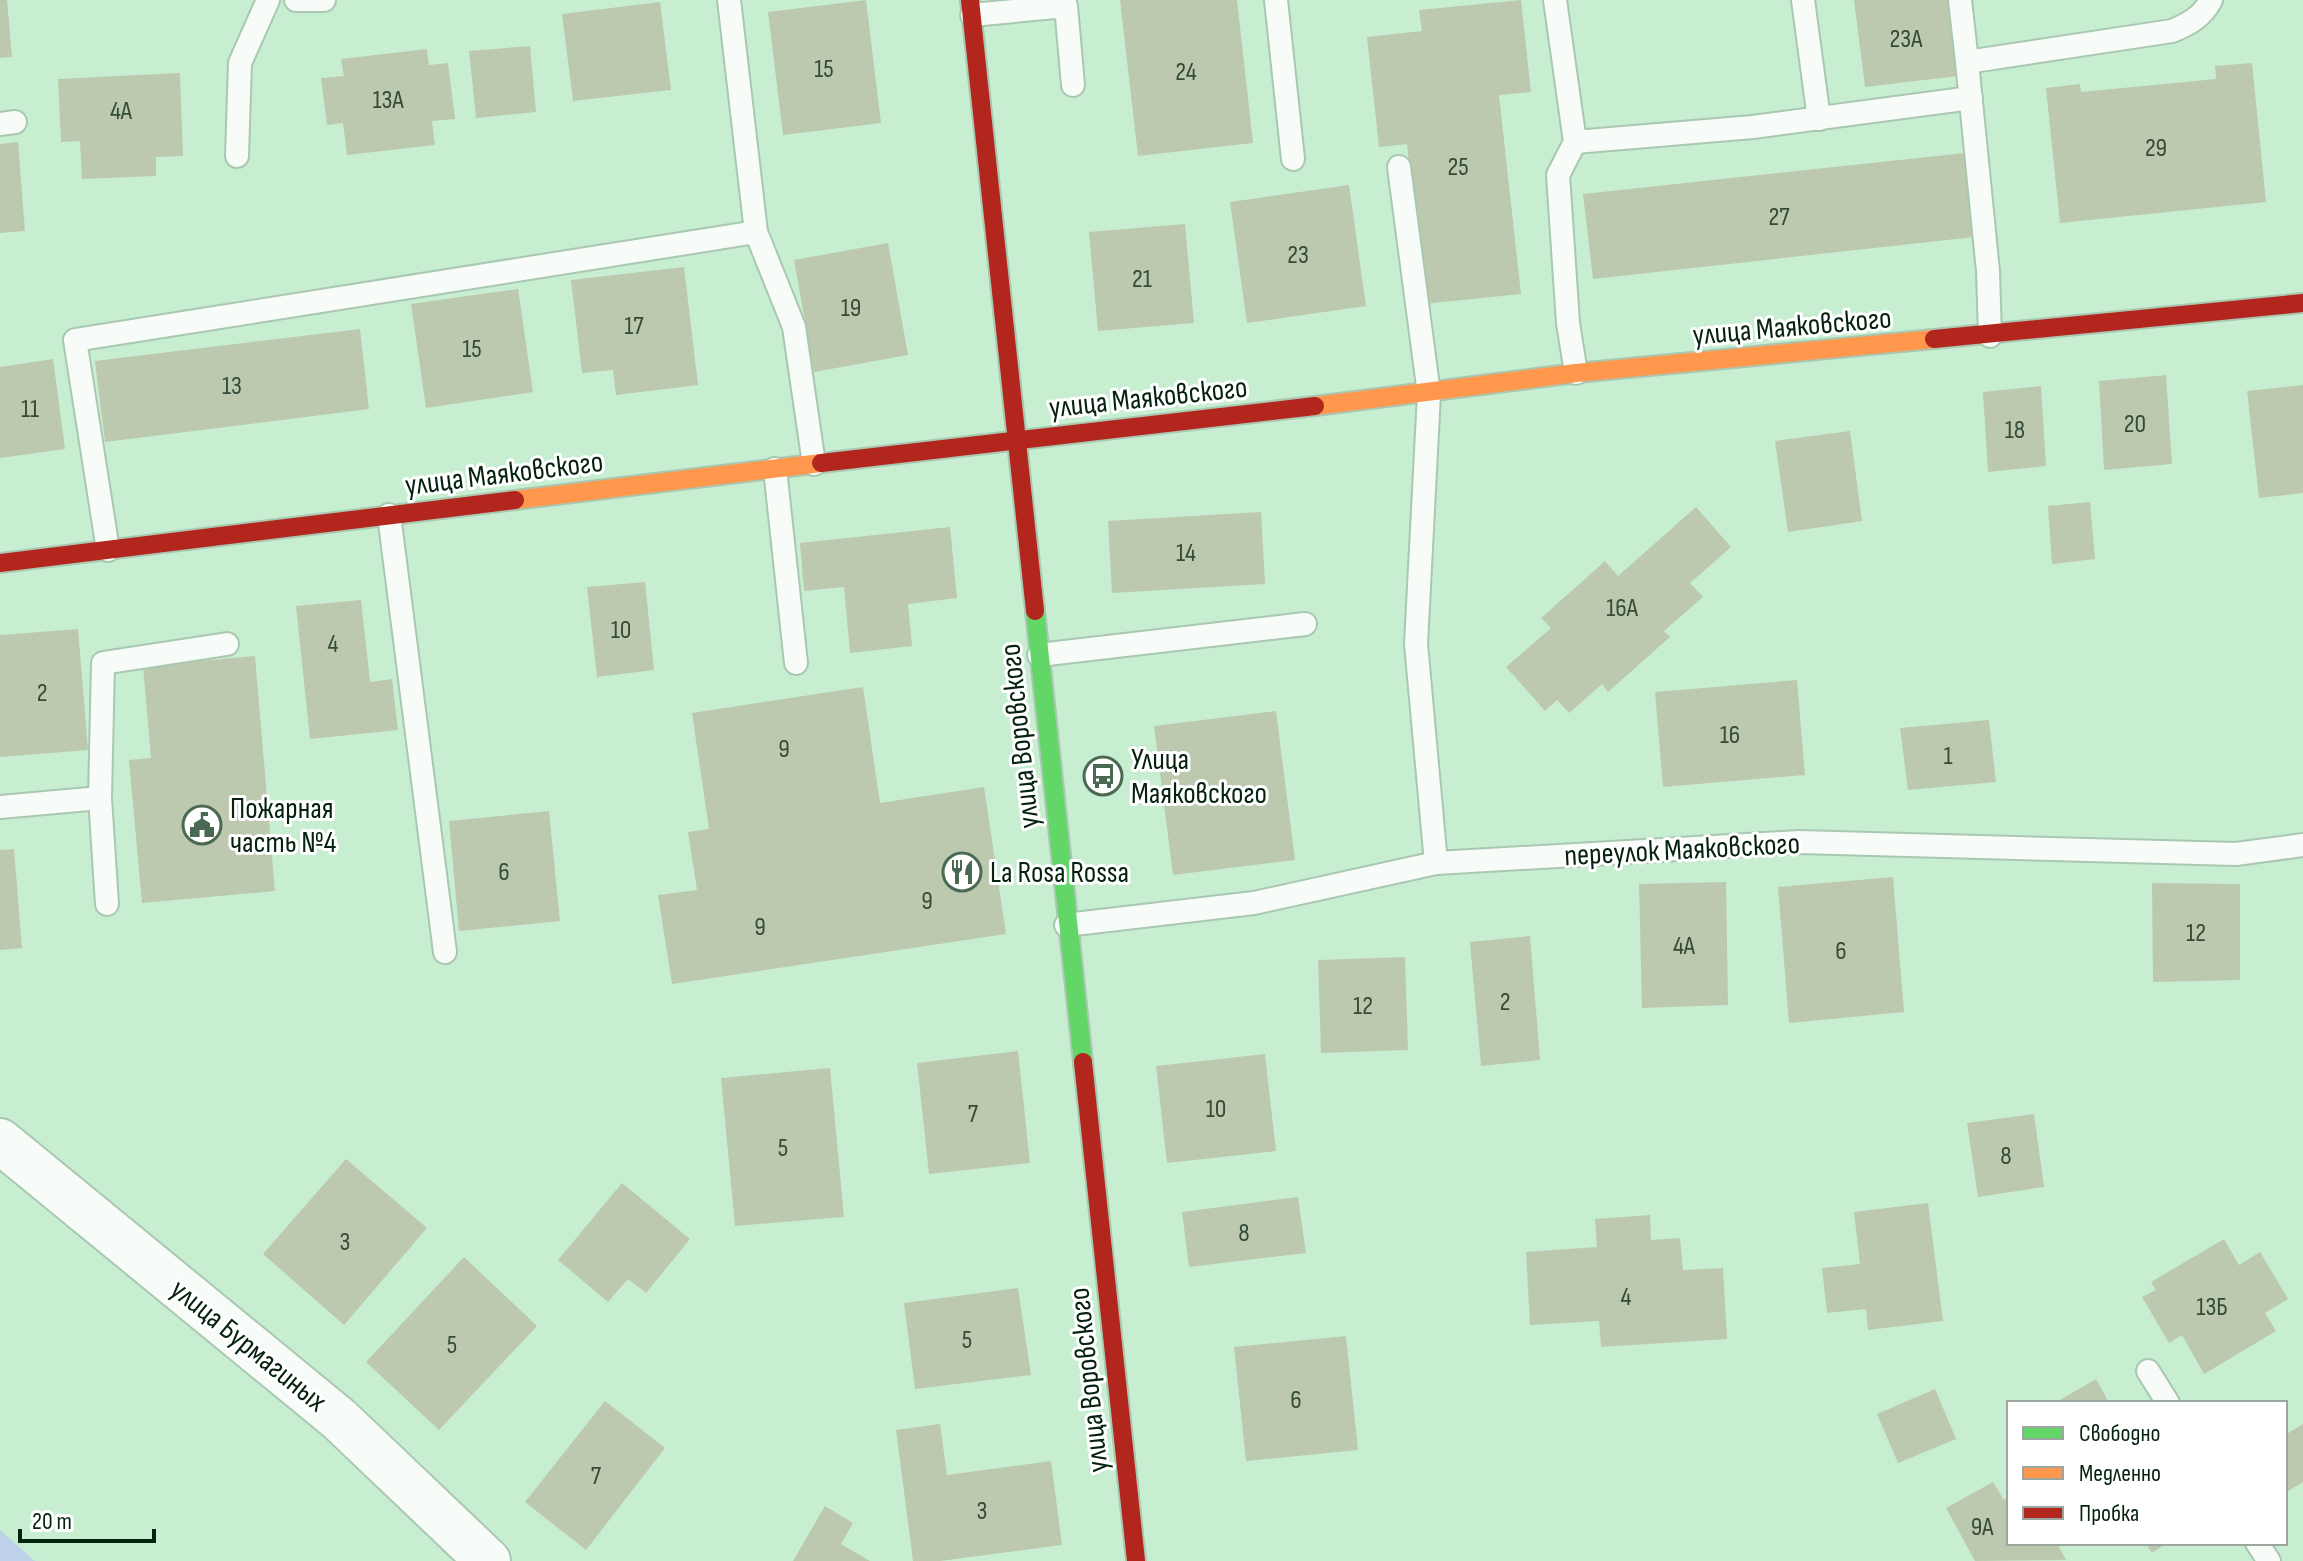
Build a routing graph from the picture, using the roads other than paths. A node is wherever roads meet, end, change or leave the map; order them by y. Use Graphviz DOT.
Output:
graph roads {
  1 [pos="268,0"];
  2 [pos="296,0"];
  3 [pos="324,0"];
  4 [pos="729,0"];
  5 [pos="1276,0"];
  6 [pos="1555,0"];
  7 [pos="1803,0"];
  8 [pos="1960,0"];
  9 [pos="2211,0"];
  10 [pos="971,8"];
  11 [pos="1967,62"];
  12 [pos="1073,85"];
  13 [pos="1971,98"];
  14 [pos="1819,119"];
  15 [pos="1575,142"];
  16 [pos="237,156"];
  17 [pos="1293,159"];
  18 [pos="1399,167"];
  19 [pos="756,232"];
  20 [pos="2303,303"];
  21 [pos="1990,336"];
  22 [pos="1576,373"];
  23 [pos="1429,394"];
  24 [pos="1017,439"];
  25 [pos="814,464"];
  26 [pos="775,469"];
  27 [pos="389,515"];
  28 [pos="108,550"];
  29 [pos="0,563"];
  30 [pos="1305,624"];
  31 [pos="227,644"];
  32 [pos="1039,655"];
  33 [pos="796,663"];
  34 [pos="100,798"];
  35 [pos="0,807"];
  36 [pos="2303,845"];
  37 [pos="1436,863"];
  38 [pos="107,904"];
  39 [pos="1066,925"];
  40 [pos="445,952"];
  41 [pos="0,1141"];
  42 [pos="2148,1371"];
  43 [pos="2167,1401"];
  44 [pos="488,1561"];
  45 [pos="1136,1561"];
  1 -- 16 [label="lane"];
  2 -- 3 [label="lane"];
  4 -- 19 [label="lane"];
  5 -- 17 [label="lane"];
  6 -- 15 [label="lane"];
  7 -- 14 [label="lane"];
  8 -- 11 [label="lane"];
  9 -- 11 [label="lane"];
  10 -- 12 [label="lane"];
  10 -- 24 [label="street, улица Воровского"];
  11 -- 13 [label="lane"];
  13 -- 14 [label="lane"];
  13 -- 21 [label="lane"];
  14 -- 15 [label="lane"];
  15 -- 22 [label="lane"];
  18 -- 23 [label="lane"];
  19 -- 25 [label="lane"];
  19 -- 28 [label="lane"];
  20 -- 21 [label="street, улица Маяковского"];
  21 -- 22 [label="street, улица Маяковского"];
  22 -- 23 [label="street, улица Маяковского"];
  23 -- 24 [label="street, улица Маяковского"];
  23 -- 37 [label="lane"];
  24 -- 25 [label="street, улица Маяковского"];
  24 -- 32 [label="street, улица Воровского"];
  25 -- 26 [label="street, улица Маяковского"];
  26 -- 27 [label="street, улица Маяковского"];
  26 -- 33 [label="lane"];
  27 -- 28 [label="street, улица Маяковского"];
  27 -- 40 [label="lane"];
  28 -- 29 [label="street, улица Маяковского"];
  30 -- 32 [label="lane"];
  31 -- 34 [label="lane"];
  32 -- 39 [label="street, улица Воровского"];
  34 -- 35 [label="lane"];
  34 -- 38 [label="lane"];
  36 -- 37 [label="lane, переулок Маяковского"];
  37 -- 39 [label="lane, переулок Маяковского"];
  39 -- 45 [label="street, улица Воровского"];
  41 -- 44 [label="street, улица Бурмагиных"];
  42 -- 43 [label="lane"];
}
